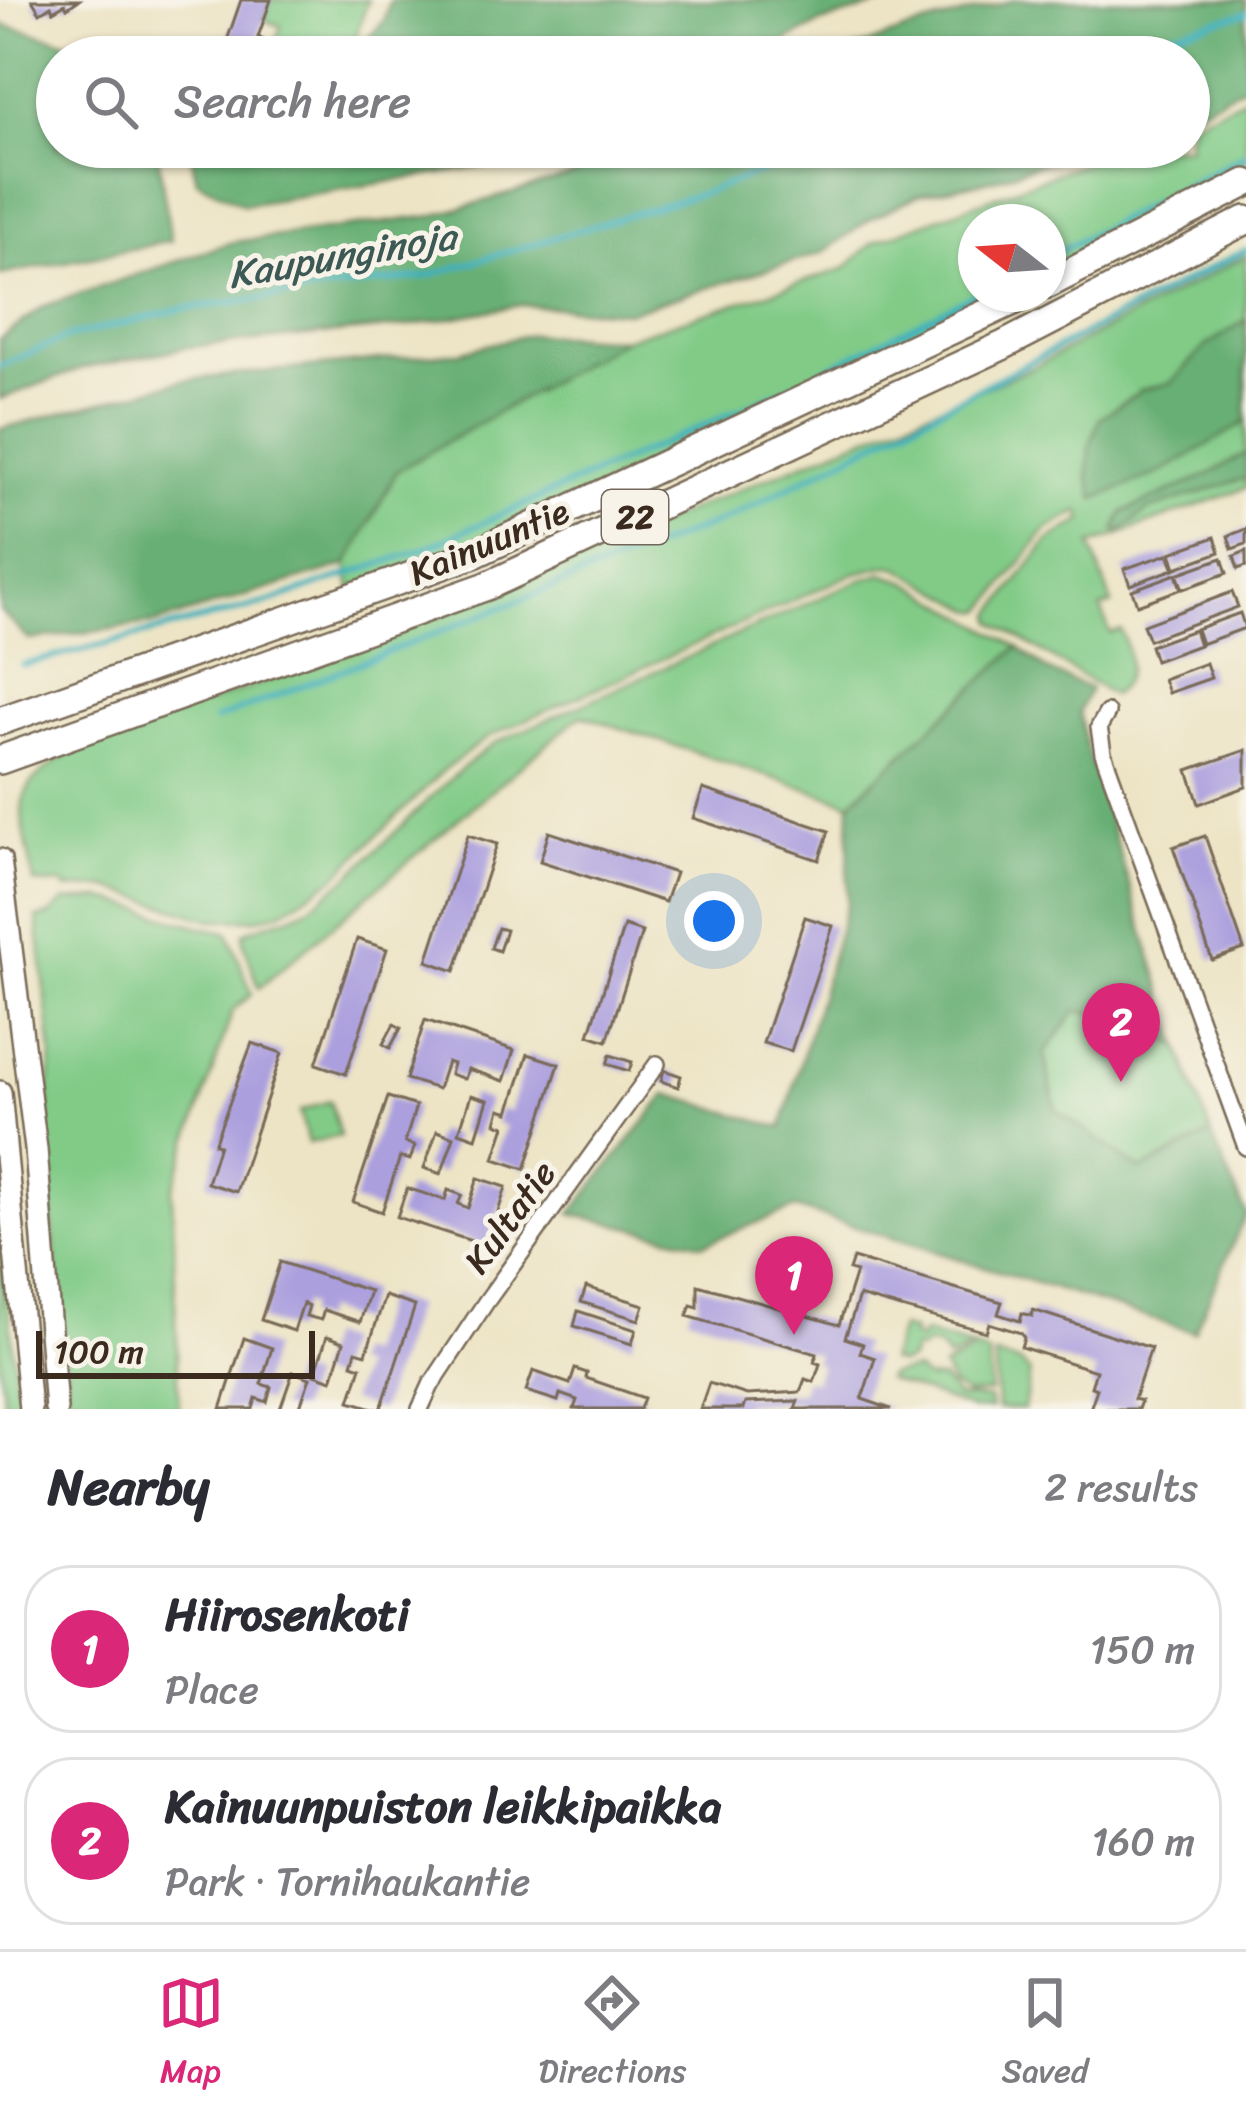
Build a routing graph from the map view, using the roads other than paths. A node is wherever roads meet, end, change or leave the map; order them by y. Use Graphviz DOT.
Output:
graph roads {
  1 [pos="1246,183"];
  2 [pos="1246,220"];
  3 [pos="1066,275"];
  4 [pos="990,312"];
  5 [pos="1107,713"];
  6 [pos="0,721"];
  7 [pos="0,760"];
  8 [pos="0,860"];
  9 [pos="657,1064"];
  10 [pos="0,1092"];
  11 [pos="1246,1147"];
  12 [pos="30,1409"];
  13 [pos="56,1409"];
  14 [pos="420,1409"];
  1 -- 3 [label="highway"];
  2 -- 7 [label="highway, Kainuuntie / 22"];
  4 -- 6 [label="highway, Kainuuntie / 22"];
  5 -- 11 [label="street"];
  8 -- 13 [label="main road"];
  9 -- 14 [label="street, Kultatie"];
  10 -- 12 [label="main road"];
}
